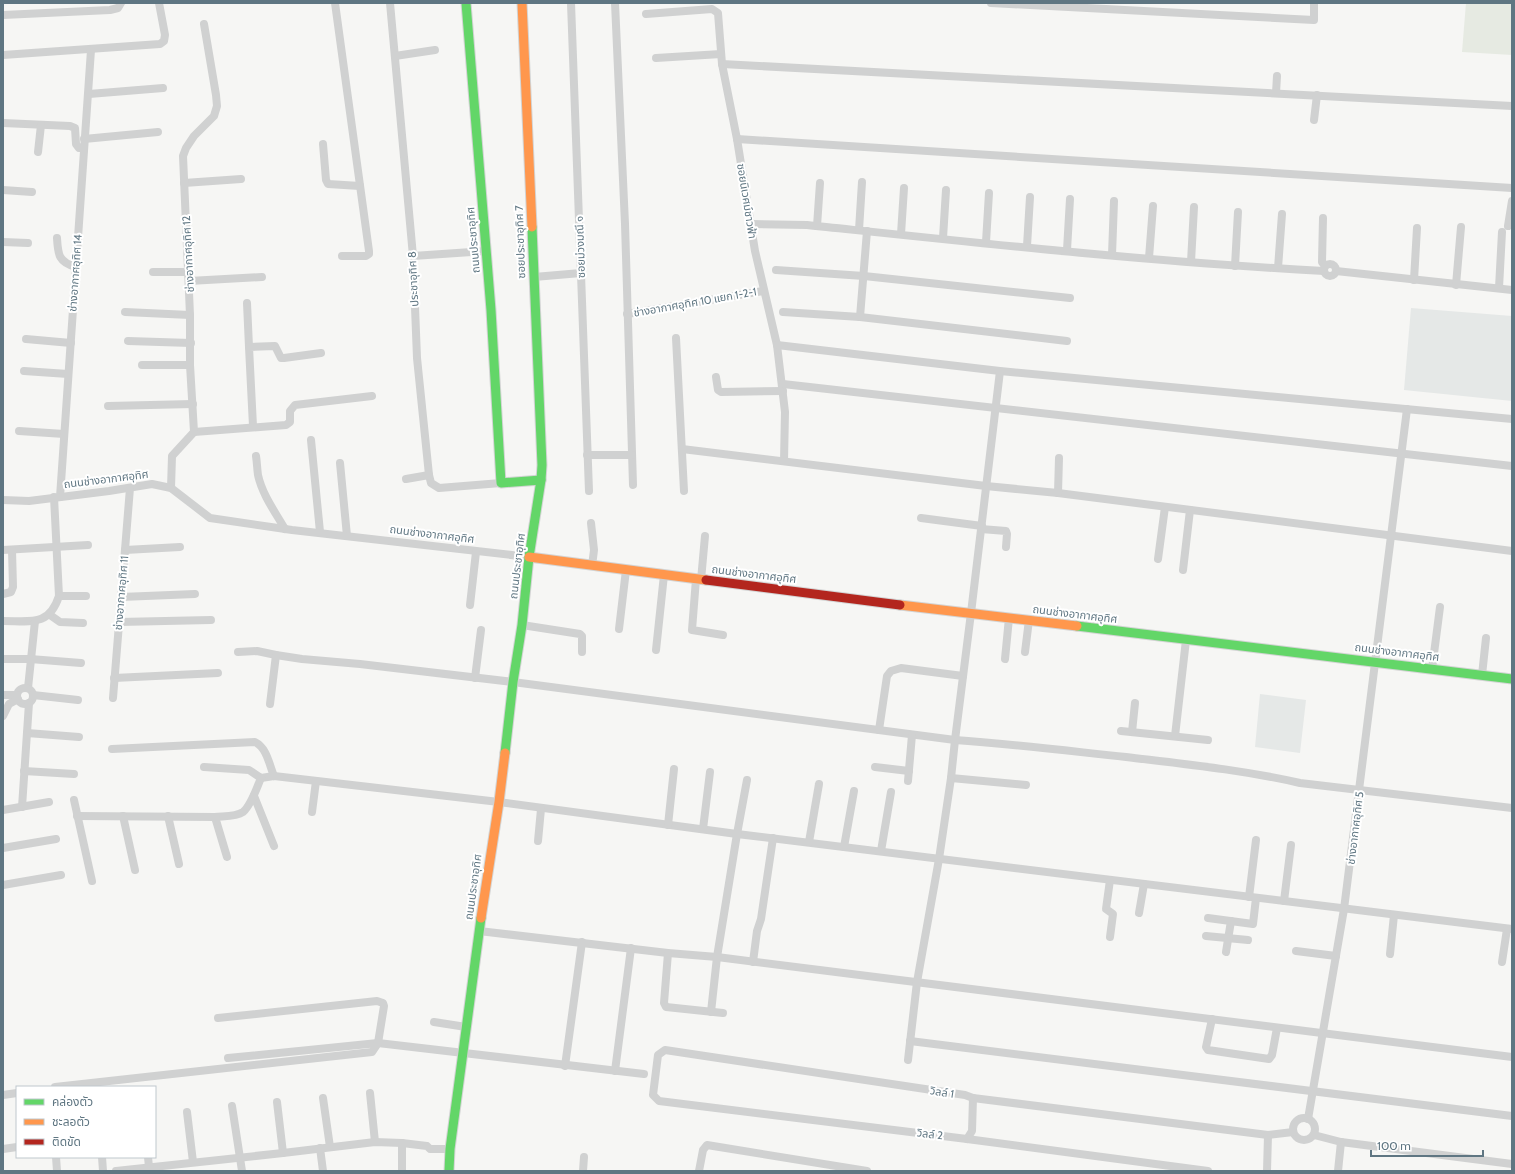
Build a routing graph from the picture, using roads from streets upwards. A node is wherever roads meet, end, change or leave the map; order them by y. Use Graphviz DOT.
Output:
graph roads {
  1 [pos="121,3"];
  2 [pos="159,3"];
  3 [pos="335,3"];
  4 [pos="390,3"];
  5 [pos="466,3"];
  6 [pos="522,3"];
  7 [pos="571,3"];
  8 [pos="615,3"];
  9 [pos="991,3"];
  10 [pos="1314,3"];
  11 [pos="1129,7"];
  12 [pos="646,14"];
  13 [pos="3,15"];
  14 [pos="204,24"];
  15 [pos="91,50"];
  16 [pos="436,50"];
  17 [pos="721,54"];
  18 [pos="3,55"];
  19 [pos="395,56"];
  20 [pos="656,58"];
  21 [pos="722,64"];
  22 [pos="1277,76"];
  23 [pos="163,88"];
  24 [pos="1276,93"];
  25 [pos="89,94"];
  26 [pos="1317,95"];
  27 [pos="1512,106"];
  28 [pos="1314,120"];
  29 [pos="3,123"];
  30 [pos="41,125"];
  31 [pos="158,132"];
  32 [pos="737,138"];
  33 [pos="84,139"];
  34 [pos="323,144"];
  35 [pos="83,148"];
  36 [pos="38,152"];
  37 [pos="240,179"];
  38 [pos="862,182"];
  39 [pos="184,183"];
  40 [pos="820,183"];
  41 [pos="360,186"];
  42 [pos="904,188"];
  43 [pos="1512,188"];
  44 [pos="3,190"];
  45 [pos="946,190"];
  46 [pos="32,192"];
  47 [pos="988,194"];
  48 [pos="1030,197"];
  49 [pos="1070,199"];
  50 [pos="1114,201"];
  51 [pos="1512,202"];
  52 [pos="1153,206"];
  53 [pos="1194,207"];
  54 [pos="1238,212"];
  55 [pos="1282,214"];
  56 [pos="1323,218"];
  57 [pos="751,224"];
  58 [pos="817,226"];
  59 [pos="1461,227"];
  60 [pos="1417,228"];
  61 [pos="863,230"];
  62 [pos="901,234"];
  63 [pos="57,238"];
  64 [pos="943,238"];
  65 [pos="3,242"];
  66 [pos="986,242"];
  67 [pos="28,244"];
  68 [pos="1027,246"];
  69 [pos="1067,250"];
  70 [pos="486,251"];
  71 [pos="1112,255"];
  72 [pos="342,256"];
  73 [pos="413,256"];
  74 [pos="1150,258"];
  75 [pos="1191,262"];
  76 [pos="1235,266"];
  77 [pos="76,267"];
  78 [pos="1278,268"];
  79 [pos="1325,269"];
  80 [pos="776,270"];
  81 [pos="153,272"];
  82 [pos="189,272"];
  83 [pos="581,273"];
  84 [pos="864,276"];
  85 [pos="262,278"];
  86 [pos="534,278"];
  87 [pos="1414,280"];
  88 [pos="189,281"];
  89 [pos="1456,285"];
  90 [pos="1499,288"];
  91 [pos="1512,290"];
  92 [pos="763,291"];
  93 [pos="1070,298"];
  94 [pos="247,303"];
  95 [pos="125,312"];
  96 [pos="784,312"];
  97 [pos="627,314"];
  98 [pos="190,315"];
  99 [pos="860,317"];
  100 [pos="676,338"];
  101 [pos="26,339"];
  102 [pos="128,341"];
  103 [pos="1067,341"];
  104 [pos="70,343"];
  105 [pos="191,343"];
  106 [pos="777,345"];
  107 [pos="250,347"];
  108 [pos="321,353"];
  109 [pos="142,365"];
  110 [pos="190,365"];
  111 [pos="24,371"];
  112 [pos="1000,371"];
  113 [pos="68,374"];
  114 [pos="716,377"];
  115 [pos="783,388"];
  116 [pos="372,396"];
  117 [pos="193,404"];
  118 [pos="108,406"];
  119 [pos="996,408"];
  120 [pos="1407,410"];
  121 [pos="1512,419"];
  122 [pos="253,426"];
  123 [pos="19,431"];
  124 [pos="194,432"];
  125 [pos="64,434"];
  126 [pos="311,440"];
  127 [pos="682,449"];
  128 [pos="1402,453"];
  129 [pos="587,455"];
  130 [pos="632,455"];
  131 [pos="256,456"];
  132 [pos="1059,458"];
  133 [pos="784,461"];
  134 [pos="340,463"];
  135 [pos="1512,466"];
  136 [pos="429,475"];
  137 [pos="406,479"];
  138 [pos="540,480"];
  139 [pos="501,483"];
  140 [pos="633,485"];
  141 [pos="986,486"];
  142 [pos="130,488"];
  143 [pos="170,488"];
  144 [pos="589,491"];
  145 [pos="684,491"];
  146 [pos="1058,492"];
  147 [pos="57,497"];
  148 [pos="3,500"];
  149 [pos="1165,506"];
  150 [pos="1190,510"];
  151 [pos="921,518"];
  152 [pos="592,523"];
  153 [pos="982,527"];
  154 [pos="285,528"];
  155 [pos="320,532"];
  156 [pos="348,536"];
  157 [pos="705,536"];
  158 [pos="1392,536"];
  159 [pos="88,545"];
  160 [pos="57,547"];
  161 [pos="180,547"];
  162 [pos="1006,547"];
  163 [pos="7,550"];
  164 [pos="125,550"];
  165 [pos="1512,551"];
  166 [pos="476,552"];
  167 [pos="529,557"];
  168 [pos="1158,559"];
  169 [pos="592,566"];
  170 [pos="626,570"];
  171 [pos="1183,570"];
  172 [pos="664,575"];
  173 [pos="699,579"];
  174 [pos="3,594"];
  175 [pos="195,594"];
  176 [pos="59,596"];
  177 [pos="86,596"];
  178 [pos="121,597"];
  179 [pos="470,605"];
  180 [pos="1440,607"];
  181 [pos="971,613"];
  182 [pos="50,615"];
  183 [pos="1009,618"];
  184 [pos="211,620"];
  185 [pos="1029,620"];
  186 [pos="3,621"];
  187 [pos="35,621"];
  188 [pos="83,622"];
  189 [pos="119,622"];
  190 [pos="522,624"];
  191 [pos="619,629"];
  192 [pos="482,630"];
  193 [pos="723,635"];
  194 [pos="1486,638"];
  195 [pos="1186,640"];
  196 [pos="656,650"];
  197 [pos="238,652"];
  198 [pos="582,652"];
  199 [pos="1025,652"];
  200 [pos="276,655"];
  201 [pos="3,659"];
  202 [pos="30,659"];
  203 [pos="1005,659"];
  204 [pos="1376,662"];
  205 [pos="81,663"];
  206 [pos="1432,669"];
  207 [pos="218,673"];
  208 [pos="1482,675"];
  209 [pos="963,676"];
  210 [pos="114,678"];
  211 [pos="474,678"];
  212 [pos="1512,679"];
  213 [pos="513,682"];
  214 [pos="30,692"];
  215 [pos="3,695"];
  216 [pos="17,697"];
  217 [pos="112,698"];
  218 [pos="78,700"];
  219 [pos="29,703"];
  220 [pos="1135,703"];
  221 [pos="270,704"];
  222 [pos="3,716"];
  223 [pos="879,730"];
  224 [pos="1121,731"];
  225 [pos="1132,732"];
  226 [pos="26,733"];
  227 [pos="912,735"];
  228 [pos="1175,736"];
  229 [pos="78,737"];
  230 [pos="955,740"];
  231 [pos="1208,740"];
  232 [pos="112,749"];
  233 [pos="204,767"];
  234 [pos="875,767"];
  235 [pos="674,769"];
  236 [pos="24,771"];
  237 [pos="909,771"];
  238 [pos="710,772"];
  239 [pos="74,774"];
  240 [pos="274,776"];
  241 [pos="261,778"];
  242 [pos="951,778"];
  243 [pos="747,780"];
  244 [pos="316,781"];
  245 [pos="908,781"];
  246 [pos="820,784"];
  247 [pos="1026,785"];
  248 [pos="1360,790"];
  249 [pos="854,791"];
  250 [pos="891,792"];
  251 [pos="254,796"];
  252 [pos="74,800"];
  253 [pos="49,802"];
  254 [pos="499,802"];
  255 [pos="22,807"];
  256 [pos="1512,808"];
  257 [pos="542,809"];
  258 [pos="3,810"];
  259 [pos="312,812"];
  260 [pos="77,816"];
  261 [pos="123,816"];
  262 [pos="168,816"];
  263 [pos="215,817"];
  264 [pos="668,824"];
  265 [pos="703,829"];
  266 [pos="737,834"];
  267 [pos="772,838"];
  268 [pos="56,839"];
  269 [pos="1256,840"];
  270 [pos="538,841"];
  271 [pos="808,842"];
  272 [pos="1291,845"];
  273 [pos="274,846"];
  274 [pos="844,846"];
  275 [pos="3,848"];
  276 [pos="881,851"];
  277 [pos="227,857"];
  278 [pos="939,859"];
  279 [pos="179,864"];
  280 [pos="134,870"];
  281 [pos="61,875"];
  282 [pos="92,880"];
  283 [pos="1110,880"];
  284 [pos="1144,884"];
  285 [pos="3,885"];
  286 [pos="1252,897"];
  287 [pos="1284,901"];
  288 [pos="1344,909"];
  289 [pos="1140,913"];
  290 [pos="1394,915"];
  291 [pos="1208,918"];
  292 [pos="1231,921"];
  293 [pos="1510,929"];
  294 [pos="479,931"];
  295 [pos="1206,936"];
  296 [pos="1110,937"];
  297 [pos="1228,938"];
  298 [pos="1248,940"];
  299 [pos="582,942"];
  300 [pos="631,948"];
  301 [pos="1296,951"];
  302 [pos="1226,952"];
  303 [pos="668,953"];
  304 [pos="1390,954"];
  305 [pos="1336,956"];
  306 [pos="717,957"];
  307 [pos="753,962"];
  308 [pos="1502,962"];
  309 [pos="917,982"];
  310 [pos="711,1012"];
  311 [pos="723,1013"];
  312 [pos="218,1018"];
  313 [pos="1212,1019"];
  314 [pos="434,1022"];
  315 [pos="466,1027"];
  316 [pos="1277,1028"];
  317 [pos="1322,1033"];
  318 [pos="910,1041"];
  319 [pos="378,1043"];
  320 [pos="462,1054"];
  321 [pos="1512,1057"];
  322 [pos="228,1058"];
  323 [pos="908,1060"];
  324 [pos="565,1066"];
  325 [pos="615,1071"];
  326 [pos="644,1074"];
  327 [pos="64,1086"];
  328 [pos="1313,1091"];
  329 [pos="16,1093"];
  330 [pos="370,1093"];
  331 [pos="3,1095"];
  332 [pos="654,1095"];
  333 [pos="323,1098"];
  334 [pos="973,1098"];
  335 [pos="277,1102"];
  336 [pos="232,1106"];
  337 [pos="187,1112"];
  338 [pos="1512,1116"];
  339 [pos="1308,1119"];
  340 [pos="1293,1132"];
  341 [pos="1268,1135"];
  342 [pos="1314,1135"];
  343 [pos="967,1139"];
  344 [pos="375,1142"];
  345 [pos="1341,1142"];
  346 [pos="402,1143"];
  347 [pos="16,1147"];
  348 [pos="330,1147"];
  349 [pos="320,1148"];
  350 [pos="3,1149"];
  351 [pos="446,1149"];
  352 [pos="283,1154"];
  353 [pos="584,1157"];
  354 [pos="56,1158"];
  355 [pos="102,1158"];
  356 [pos="148,1158"];
  357 [pos="240,1158"];
  358 [pos="193,1162"];
  359 [pos="1512,1164"];
  360 [pos="149,1167"];
  361 [pos="57,1171"];
  362 [pos="103,1171"];
  363 [pos="116,1171"];
  364 [pos="242,1171"];
  365 [pos="323,1171"];
  366 [pos="402,1171"];
  367 [pos="449,1171"];
  368 [pos="583,1171"];
  369 [pos="699,1171"];
  370 [pos="867,1171"];
  371 [pos="1208,1171"];
  372 [pos="1267,1171"];
  373 [pos="1338,1171"];
  1 -- 13 [label="street"];
  2 -- 15 [label="street"];
  3 -- 41 [label="street"];
  4 -- 19 [label="street, ประชาอุทิศ 8"];
  5 -- 70 [label="street, ถนนประชาอุทิศ"];
  6 -- 86 [label="street, ซอยประชาอุทิศ 7"];
  7 -- 83 [label="street, ซอยม่วงมณี ๑"];
  8 -- 97 [label="street"];
  9 -- 11 [label="street"];
  10 -- 11 [label="street"];
  12 -- 17 [label="street, ซอยนิเวศม์ชาวฟ้า"];
  14 -- 39 [label="street, ช่างอากาศอุทิศ 12"];
  15 -- 18 [label="street"];
  15 -- 25 [label="street, ช่างอากาศอุทิศ 14"];
  16 -- 19 [label="street"];
  17 -- 20 [label="street"];
  17 -- 21 [label="street, ซอยนิเวศม์ชาวฟ้า"];
  19 -- 73 [label="street, ประชาอุทิศ 8"];
  21 -- 24 [label="street"];
  21 -- 32 [label="street, ซอยนิเวศม์ชาวฟ้า"];
  22 -- 24 [label="street"];
  23 -- 25 [label="street"];
  24 -- 26 [label="street"];
  25 -- 33 [label="street, ช่างอากาศอุทิศ 14"];
  26 -- 27 [label="street"];
  26 -- 28 [label="street"];
  29 -- 30 [label="street"];
  30 -- 35 [label="street"];
  30 -- 36 [label="street"];
  31 -- 33 [label="street"];
  32 -- 43 [label="street"];
  32 -- 57 [label="street, ซอยนิเวศม์ชาวฟ้า"];
  33 -- 35 [label="street, ช่างอากาศอุทิศ 14"];
  34 -- 41 [label="street"];
  35 -- 77 [label="street, ช่างอากาศอุทิศ 14"];
  37 -- 39 [label="street"];
  38 -- 61 [label="street"];
  39 -- 82 [label="street, ช่างอากาศอุทิศ 12"];
  40 -- 58 [label="street"];
  41 -- 72 [label="street"];
  42 -- 62 [label="street"];
  44 -- 46 [label="street"];
  45 -- 64 [label="street"];
  47 -- 66 [label="street"];
  48 -- 68 [label="street"];
  49 -- 69 [label="street"];
  50 -- 71 [label="street"];
  51 -- 90 [label="street"];
  52 -- 74 [label="street"];
  53 -- 75 [label="street"];
  54 -- 76 [label="street"];
  55 -- 78 [label="street"];
  56 -- 79 [label="street"];
  57 -- 58 [label="street"];
  57 -- 92 [label="street, ซอยนิเวศม์ชาวฟ้า"];
  58 -- 61 [label="street"];
  59 -- 89 [label="street"];
  60 -- 87 [label="street"];
  61 -- 62 [label="street"];
  61 -- 84 [label="street"];
  62 -- 64 [label="street"];
  63 -- 77 [label="street"];
  64 -- 66 [label="street"];
  65 -- 67 [label="street"];
  66 -- 68 [label="street"];
  68 -- 69 [label="street"];
  69 -- 71 [label="street"];
  70 -- 73 [label="street"];
  70 -- 139 [label="street, ถนนประชาอุทิศ"];
  71 -- 74 [label="street"];
  73 -- 136 [label="street, ประชาอุทิศ 8"];
  74 -- 75 [label="street"];
  75 -- 76 [label="street"];
  76 -- 78 [label="street"];
  77 -- 104 [label="street, ช่างอากาศอุทิศ 14"];
  78 -- 79 [label="street"];
  79 -- 87 [label="street"];
  80 -- 84 [label="street"];
  81 -- 82 [label="street"];
  82 -- 88 [label="street, ช่างอากาศอุทิศ 12"];
  83 -- 86 [label="street"];
  83 -- 129 [label="street, ซอยม่วงมณี ๑"];
  84 -- 93 [label="street"];
  84 -- 99 [label="street"];
  85 -- 88 [label="street"];
  86 -- 138 [label="street, ซอยประชาอุทิศ 7"];
  87 -- 89 [label="street"];
  88 -- 98 [label="street, ช่างอากาศอุทิศ 12"];
  89 -- 90 [label="street"];
  90 -- 91 [label="street"];
  92 -- 97 [label="street, ช่างอากาศอุทิศ 10 แยก 1-2-1"];
  92 -- 106 [label="street, ซอยนิเวศม์ชาวฟ้า"];
  94 -- 107 [label="street"];
  95 -- 98 [label="street"];
  96 -- 99 [label="street"];
  97 -- 130 [label="street"];
  98 -- 105 [label="street, ช่างอากาศอุทิศ 12"];
  99 -- 103 [label="street"];
  100 -- 127 [label="street"];
  101 -- 104 [label="street"];
  102 -- 105 [label="street"];
  104 -- 113 [label="street, ช่างอากาศอุทิศ 14"];
  105 -- 110 [label="street, ช่างอากาศอุทิศ 12"];
  106 -- 112 [label="street"];
  106 -- 115 [label="street, ซอยนิเวศม์ชาวฟ้า"];
  107 -- 108 [label="street"];
  107 -- 122 [label="street"];
  109 -- 110 [label="street"];
  110 -- 117 [label="street, ช่างอากาศอุทิศ 12"];
  111 -- 113 [label="street"];
  112 -- 119 [label="street"];
  112 -- 120 [label="street"];
  113 -- 125 [label="street, ช่างอากาศอุทิศ 14"];
  114 -- 115 [label="street"];
  115 -- 119 [label="street"];
  115 -- 133 [label="street, ซอยนิเวศม์ชาวฟ้า"];
  116 -- 122 [label="street"];
  117 -- 118 [label="street"];
  117 -- 124 [label="street, ช่างอากาศอุทิศ 12"];
  119 -- 128 [label="street"];
  119 -- 141 [label="street"];
  120 -- 121 [label="street"];
  120 -- 128 [label="street, ช่างอากาศอุทิศ 5"];
  122 -- 124 [label="street"];
  123 -- 125 [label="street"];
  124 -- 143 [label="street"];
  125 -- 147 [label="street, ช่างอากาศอุทิศ 14"];
  126 -- 155 [label="street"];
  127 -- 133 [label="street"];
  127 -- 145 [label="street"];
  128 -- 135 [label="street"];
  128 -- 158 [label="street, ช่างอากาศอุทิศ 5"];
  129 -- 130 [label="street"];
  129 -- 144 [label="street, ซอยม่วงมณี ๑"];
  130 -- 140 [label="street"];
  131 -- 154 [label="street"];
  132 -- 146 [label="street"];
  133 -- 141 [label="street"];
  134 -- 156 [label="street"];
  136 -- 137 [label="street"];
  136 -- 139 [label="street"];
  138 -- 139 [label="street"];
  138 -- 167 [label="street, ถนนประชาอุทิศ"];
  141 -- 146 [label="street"];
  141 -- 153 [label="street"];
  142 -- 143 [label="street, ถนนช่างอากาศอุทิศ"];
  142 -- 147 [label="street, ถนนช่างอากาศอุทิศ"];
  142 -- 164 [label="street, ช่างอากาศอุทิศ 11"];
  143 -- 154 [label="street, ถนนช่างอากาศอุทิศ"];
  146 -- 149 [label="street"];
  147 -- 148 [label="street, ถนนช่างอากาศอุทิศ"];
  147 -- 160 [label="street, ช่างอากาศอุทิศ 14"];
  149 -- 150 [label="street"];
  149 -- 168 [label="street"];
  150 -- 158 [label="street"];
  150 -- 171 [label="street"];
  151 -- 153 [label="street"];
  152 -- 169 [label="street"];
  153 -- 162 [label="street"];
  153 -- 181 [label="street"];
  154 -- 155 [label="street, ถนนช่างอากาศอุทิศ"];
  155 -- 156 [label="street, ถนนช่างอากาศอุทิศ"];
  156 -- 166 [label="street, ถนนช่างอากาศอุทิศ"];
  157 -- 173 [label="street"];
  158 -- 165 [label="street"];
  158 -- 204 [label="street, ช่างอากาศอุทิศ 5"];
  159 -- 160 [label="street"];
  160 -- 163 [label="street"];
  160 -- 176 [label="street, ช่างอากาศอุทิศ 14"];
  161 -- 164 [label="street"];
  163 -- 174 [label="street"];
  164 -- 178 [label="street, ช่างอากาศอุทิศ 11"];
  166 -- 167 [label="street, ถนนช่างอากาศอุทิศ"];
  166 -- 179 [label="street"];
  167 -- 169 [label="street, ถนนช่างอากาศอุทิศ"];
  167 -- 190 [label="street, ถนนประชาอุทิศ"];
  169 -- 170 [label="street, ถนนช่างอากาศอุทิศ"];
  170 -- 172 [label="street, ถนนช่างอากาศอุทิศ"];
  170 -- 191 [label="street"];
  172 -- 173 [label="street, ถนนช่างอากาศอุทิศ"];
  172 -- 196 [label="street"];
  173 -- 181 [label="street, ถนนช่างอากาศอุทิศ"];
  173 -- 193 [label="street"];
  175 -- 178 [label="street"];
  176 -- 177 [label="street"];
  176 -- 182 [label="street"];
  178 -- 189 [label="street, ช่างอากาศอุทิศ 11"];
  180 -- 206 [label="street"];
  181 -- 183 [label="street, ถนนช่างอากาศอุทิศ"];
  181 -- 209 [label="street"];
  182 -- 187 [label="street"];
  182 -- 188 [label="street"];
  183 -- 185 [label="street, ถนนช่างอากาศอุทิศ"];
  183 -- 203 [label="street"];
  184 -- 189 [label="street"];
  185 -- 195 [label="street, ถนนช่างอากาศอุทิศ"];
  185 -- 199 [label="street"];
  186 -- 187 [label="street"];
  187 -- 202 [label="street"];
  189 -- 210 [label="street, ช่างอากาศอุทิศ 11"];
  190 -- 198 [label="street"];
  190 -- 213 [label="street, ถนนประชาอุทิศ"];
  192 -- 211 [label="street"];
  194 -- 208 [label="street"];
  195 -- 204 [label="street, ถนนช่างอากาศอุทิศ"];
  195 -- 228 [label="street"];
  197 -- 200 [label="street"];
  200 -- 211 [label="street"];
  200 -- 221 [label="street"];
  201 -- 202 [label="street"];
  202 -- 205 [label="street"];
  202 -- 214 [label="street"];
  204 -- 206 [label="street, ถนนช่างอากาศอุทิศ"];
  204 -- 248 [label="street, ช่างอากาศอุทิศ 5"];
  206 -- 208 [label="street, ถนนช่างอากาศอุทิศ"];
  207 -- 210 [label="street"];
  208 -- 212 [label="street, ถนนช่างอากาศอุทิศ"];
  209 -- 223 [label="street"];
  209 -- 230 [label="street"];
  210 -- 217 [label="street, ช่างอากาศอุทิศ 11"];
  211 -- 213 [label="street"];
  213 -- 223 [label="street"];
  213 -- 254 [label="street, ถนนประชาอุทิศ"];
  214 -- 216 [label="street"];
  214 -- 218 [label="street"];
  214 -- 219 [label="street"];
  215 -- 216 [label="street"];
  216 -- 219 [label="street"];
  216 -- 222 [label="street"];
  219 -- 226 [label="street"];
  220 -- 225 [label="street"];
  223 -- 227 [label="street"];
  224 -- 225 [label="street"];
  225 -- 228 [label="street"];
  226 -- 229 [label="street"];
  226 -- 236 [label="street"];
  227 -- 230 [label="street"];
  227 -- 237 [label="street"];
  228 -- 231 [label="street"];
  230 -- 242 [label="street"];
  230 -- 248 [label="street"];
  232 -- 240 [label="street"];
  233 -- 241 [label="street"];
  234 -- 237 [label="street"];
  235 -- 264 [label="street"];
  236 -- 239 [label="street"];
  236 -- 255 [label="street"];
  237 -- 245 [label="street"];
  238 -- 265 [label="street"];
  240 -- 241 [label="street"];
  240 -- 244 [label="street"];
  241 -- 251 [label="street"];
  242 -- 247 [label="street"];
  242 -- 278 [label="street"];
  243 -- 266 [label="street"];
  244 -- 254 [label="street"];
  244 -- 259 [label="street"];
  246 -- 271 [label="street"];
  248 -- 256 [label="street"];
  248 -- 288 [label="street, ช่างอากาศอุทิศ 5"];
  249 -- 274 [label="street"];
  250 -- 276 [label="street"];
  251 -- 263 [label="street"];
  251 -- 273 [label="street"];
  252 -- 260 [label="street"];
  253 -- 255 [label="street"];
  254 -- 257 [label="street"];
  254 -- 294 [label="street, ถนนประชาอุทิศ"];
  255 -- 258 [label="street"];
  257 -- 264 [label="street"];
  257 -- 270 [label="street"];
  260 -- 261 [label="street"];
  260 -- 282 [label="street"];
  261 -- 262 [label="street"];
  261 -- 280 [label="street"];
  262 -- 263 [label="street"];
  262 -- 279 [label="street"];
  263 -- 277 [label="street"];
  264 -- 265 [label="street"];
  265 -- 266 [label="street"];
  266 -- 267 [label="street"];
  266 -- 306 [label="street"];
  267 -- 271 [label="street"];
  267 -- 307 [label="street"];
  268 -- 275 [label="street"];
  269 -- 286 [label="street"];
  271 -- 274 [label="street"];
  272 -- 287 [label="street"];
  274 -- 276 [label="street"];
  276 -- 278 [label="street"];
  278 -- 283 [label="street"];
  278 -- 309 [label="street"];
  281 -- 285 [label="street"];
  283 -- 284 [label="street"];
  283 -- 296 [label="street"];
  284 -- 286 [label="street"];
  284 -- 289 [label="street"];
  286 -- 287 [label="street"];
  286 -- 292 [label="street"];
  287 -- 288 [label="street"];
  288 -- 290 [label="street"];
  288 -- 305 [label="street, ช่างอากาศอุทิศ 5"];
  290 -- 293 [label="street"];
  290 -- 304 [label="street"];
  291 -- 292 [label="street"];
  292 -- 297 [label="street"];
  293 -- 308 [label="street"];
  294 -- 299 [label="street"];
  294 -- 315 [label="street, ถนนประชาอุทิศ"];
  295 -- 297 [label="street"];
  297 -- 298 [label="street"];
  297 -- 302 [label="street"];
  299 -- 300 [label="street"];
  299 -- 324 [label="street"];
  300 -- 303 [label="street"];
  300 -- 325 [label="street"];
  301 -- 305 [label="street"];
  303 -- 306 [label="street"];
  303 -- 310 [label="street"];
  305 -- 317 [label="street, ช่างอากาศอุทิศ 5"];
  306 -- 307 [label="street"];
  306 -- 310 [label="street"];
  307 -- 309 [label="street"];
  309 -- 313 [label="street"];
  309 -- 318 [label="street"];
  310 -- 311 [label="street"];
  312 -- 319 [label="street"];
  313 -- 316 [label="street"];
  313 -- 316 [label="street"];
  314 -- 315 [label="street"];
  315 -- 320 [label="street, ถนนประชาอุทิศ"];
  316 -- 317 [label="street"];
  317 -- 321 [label="street"];
  317 -- 328 [label="street, ช่างอากาศอุทิศ 5"];
  318 -- 323 [label="street"];
  318 -- 328 [label="street"];
  319 -- 320 [label="street"];
  319 -- 322 [label="street"];
  319 -- 327 [label="street"];
  320 -- 324 [label="street"];
  320 -- 351 [label="street, ถนนประชาอุทิศ"];
  324 -- 325 [label="street"];
  325 -- 326 [label="street"];
  328 -- 338 [label="street"];
  328 -- 339 [label="street, ช่างอากาศอุทิศ 5"];
  329 -- 331 [label="street"];
  330 -- 344 [label="street"];
  332 -- 334 [label="street, วิลล์ 1"];
  332 -- 343 [label="street, วิลล์ 2"];
  333 -- 348 [label="street"];
  334 -- 341 [label="street, วิลล์ 1"];
  334 -- 343 [label="street"];
  335 -- 352 [label="street"];
  336 -- 357 [label="street"];
  337 -- 358 [label="street"];
  339 -- 340 [label="street"];
  339 -- 342 [label="street"];
  340 -- 341 [label="street, วิลล์ 1"];
  340 -- 342 [label="street"];
  341 -- 372 [label="street"];
  342 -- 345 [label="street"];
  343 -- 371 [label="street, วิลล์ 2"];
  344 -- 346 [label="street"];
  344 -- 348 [label="street"];
  345 -- 359 [label="street"];
  345 -- 373 [label="street"];
  346 -- 351 [label="street"];
  346 -- 366 [label="street"];
  347 -- 350 [label="street"];
  348 -- 349 [label="street"];
  349 -- 352 [label="street"];
  349 -- 365 [label="street"];
  351 -- 367 [label="street, ถนนประชาอุทิศ"];
  352 -- 357 [label="street"];
  353 -- 368 [label="street"];
  354 -- 361 [label="street"];
  355 -- 362 [label="street"];
  356 -- 360 [label="street"];
  357 -- 358 [label="street"];
  357 -- 364 [label="street"];
  358 -- 360 [label="street"];
  360 -- 363 [label="street"];
  369 -- 370 [label="street"];
}
